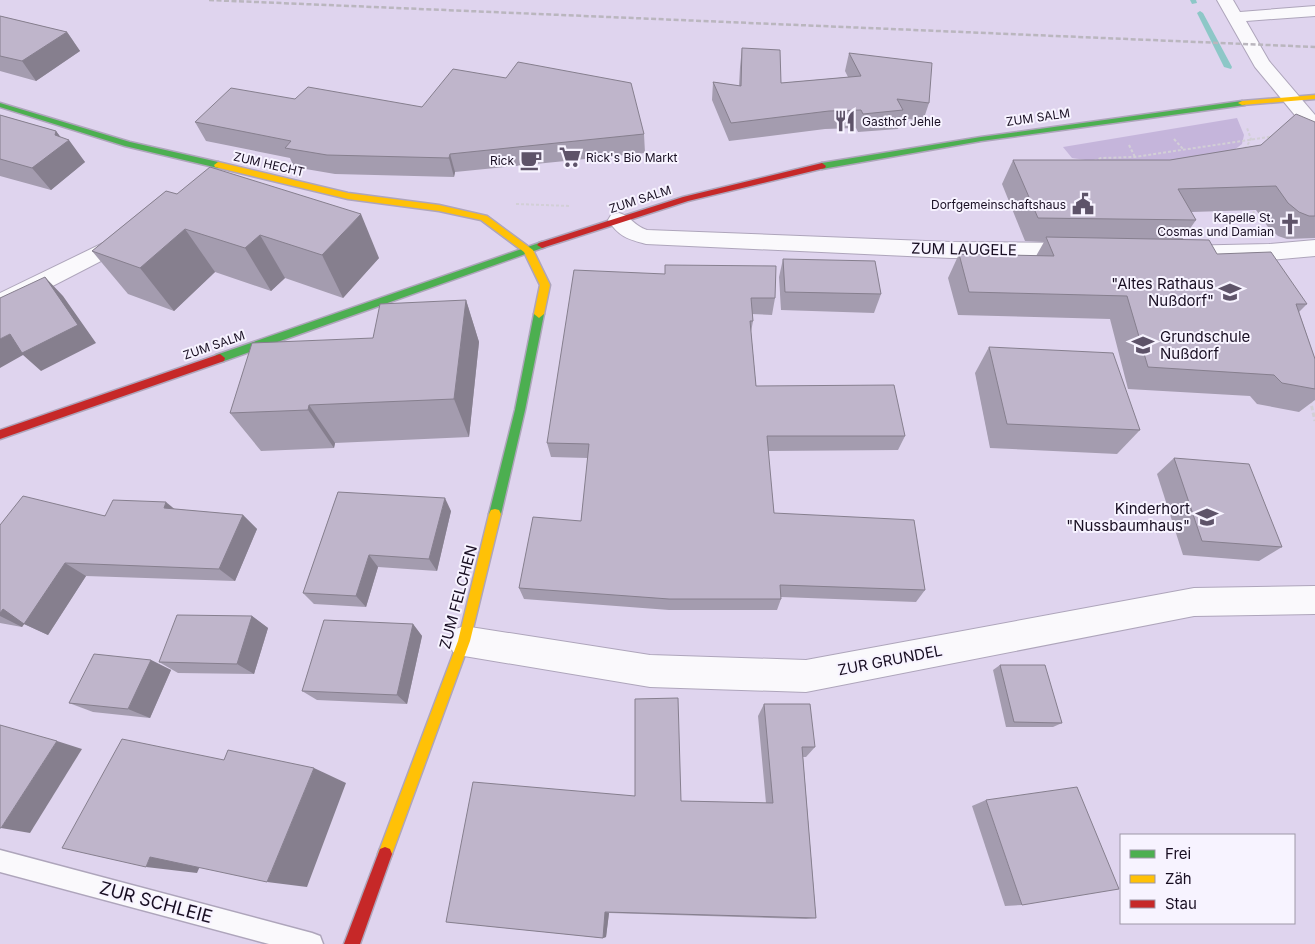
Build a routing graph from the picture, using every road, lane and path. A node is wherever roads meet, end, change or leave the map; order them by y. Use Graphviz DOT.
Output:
graph roads {
  1 [pos="1224,0"];
  2 [pos="1315,11"];
  3 [pos="1234,17"];
  4 [pos="1315,97"];
  5 [pos="1290,99"];
  6 [pos="0,105"];
  7 [pos="1315,127"];
  8 [pos="1240,153"];
  9 [pos="1092,162"];
  10 [pos="257,175"];
  11 [pos="231,188"];
  12 [pos="507,203"];
  13 [pos="1263,203"];
  14 [pos="572,206"];
  15 [pos="619,220"];
  16 [pos="144,230"];
  17 [pos="1315,248"];
  18 [pos="528,250"];
  19 [pos="1094,252"];
  20 [pos="1269,252"];
  21 [pos="1161,253"];
  22 [pos="0,303"];
  23 [pos="1308,392"];
  24 [pos="1315,421"];
  25 [pos="0,435"];
  26 [pos="1315,600"];
  27 [pos="464,641"];
  28 [pos="0,861"];
  29 [pos="312,944"];
  30 [pos="352,944"];
  1 -- 3 [label="street"];
  2 -- 3 [label="street"];
  3 -- 5 [label="street"];
  4 -- 5 [label="street, ZUM SALM"];
  5 -- 7 [label="street"];
  5 -- 15 [label="street, ZUM SALM"];
  6 -- 10 [label="street, ZUM HECHT"];
  8 -- 9 [label="path"];
  10 -- 11 [label="street"];
  10 -- 18 [label="street, ZUM HECHT"];
  12 -- 14 [label="path"];
  13 -- 20 [label="path"];
  15 -- 18 [label="street, ZUM SALM"];
  15 -- 19 [label="street, ZUM LAUGELE"];
  16 -- 22 [label="street"];
  17 -- 20 [label="street"];
  18 -- 25 [label="street, ZUM SALM"];
  18 -- 27 [label="street, ZUM FELCHEN"];
  20 -- 21 [label="street"];
  23 -- 24 [label="path"];
  26 -- 27 [label="street, ZUR GRUNDEL"];
  27 -- 30 [label="street, ZUM FELCHEN"];
  28 -- 29 [label="lane, ZUR SCHLEIE"];
}
